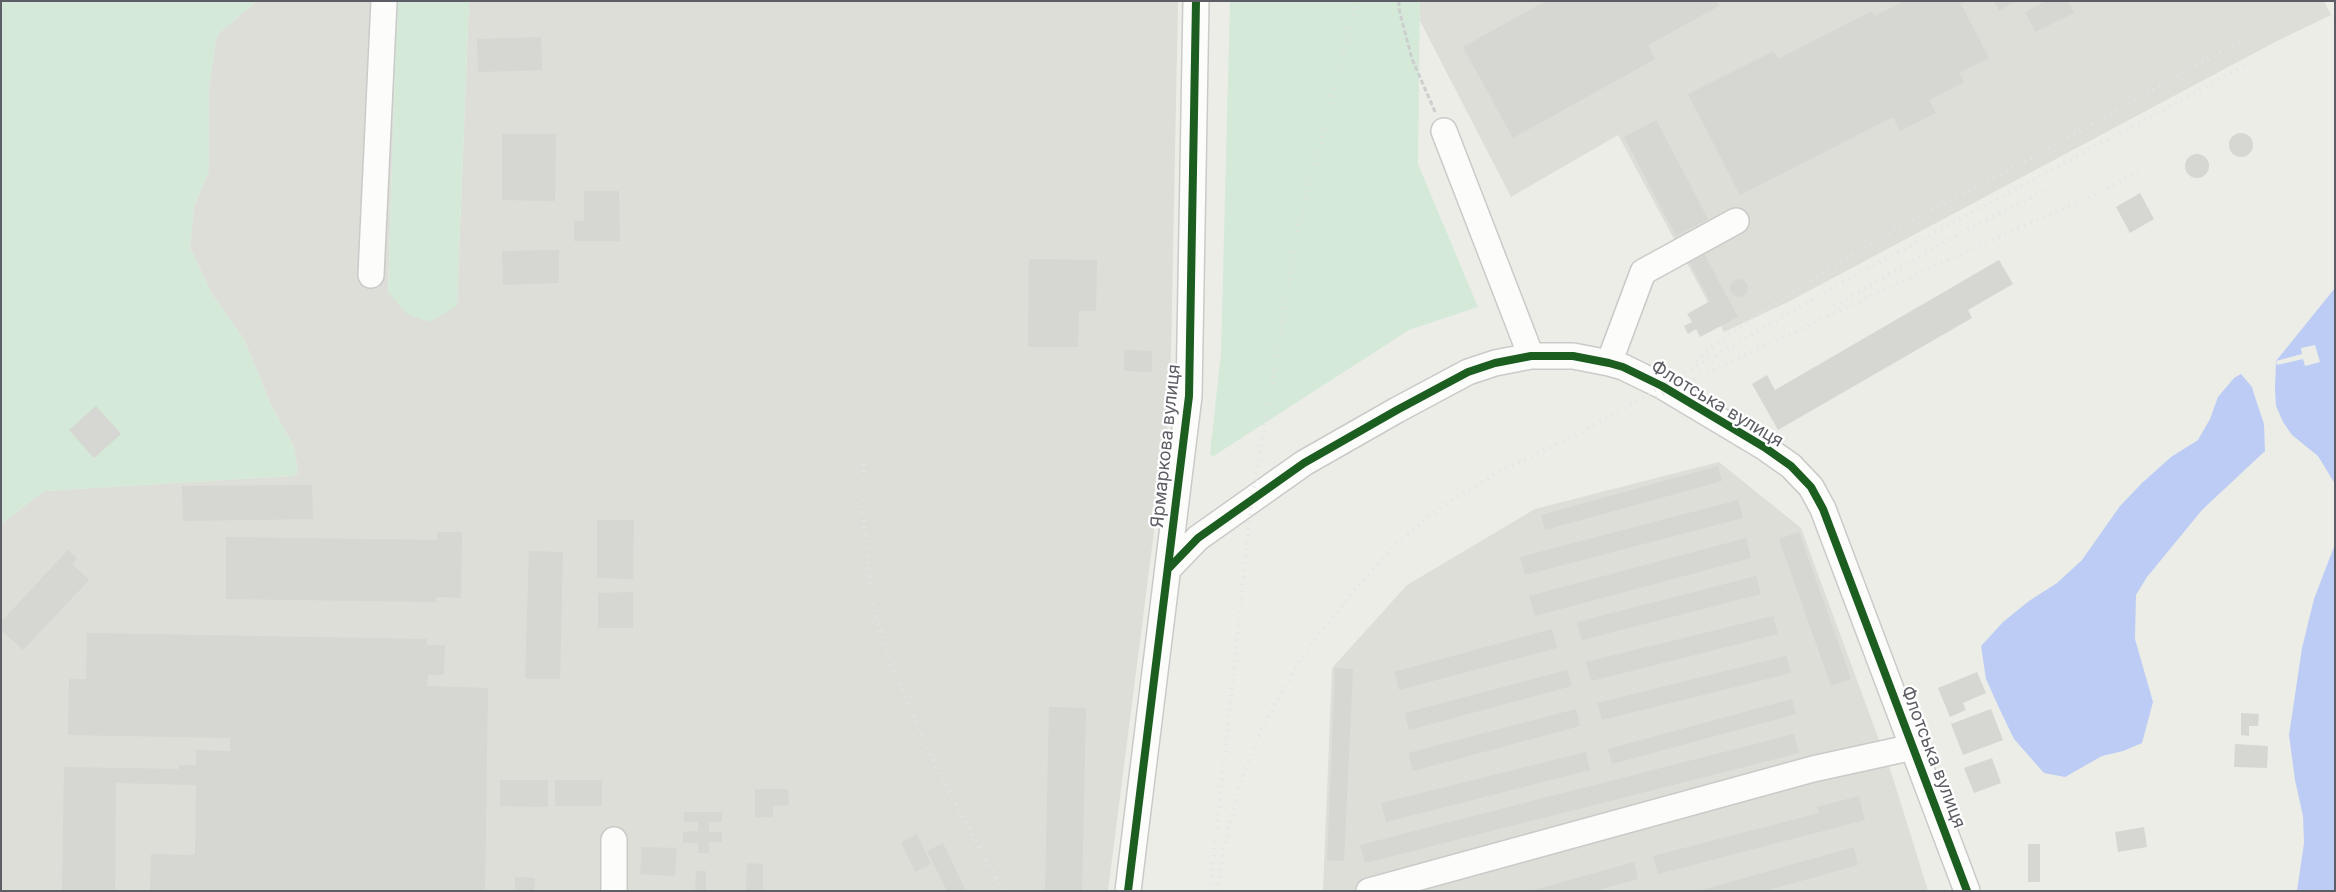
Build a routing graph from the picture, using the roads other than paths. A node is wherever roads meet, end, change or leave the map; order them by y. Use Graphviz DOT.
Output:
graph roads {
  1 [pos="384,1"];
  2 [pos="1196,1"];
  3 [pos="1444,131"];
  4 [pos="1736,221"];
  5 [pos="371,275"];
  6 [pos="1531,356"];
  7 [pos="1609,362"];
  8 [pos="1169,568"];
  9 [pos="1913,747"];
  10 [pos="614,840"];
  11 [pos="614,891"];
  12 [pos="1128,891"];
  13 [pos="1370,891"];
  14 [pos="1967,891"];
  1 -- 5 [label="street"];
  2 -- 8 [label="street, Ярмаркова вулиця"];
  3 -- 6 [label="street"];
  4 -- 7 [label="street"];
  6 -- 7 [label="street, Флотська вулиця"];
  6 -- 8 [label="street, Флотська вулиця"];
  7 -- 9 [label="street, Флотська вулиця"];
  8 -- 12 [label="street, Ярмаркова вулиця"];
  9 -- 13 [label="street"];
  9 -- 14 [label="street, Флотська вулиця"];
  10 -- 11 [label="street"];
}
